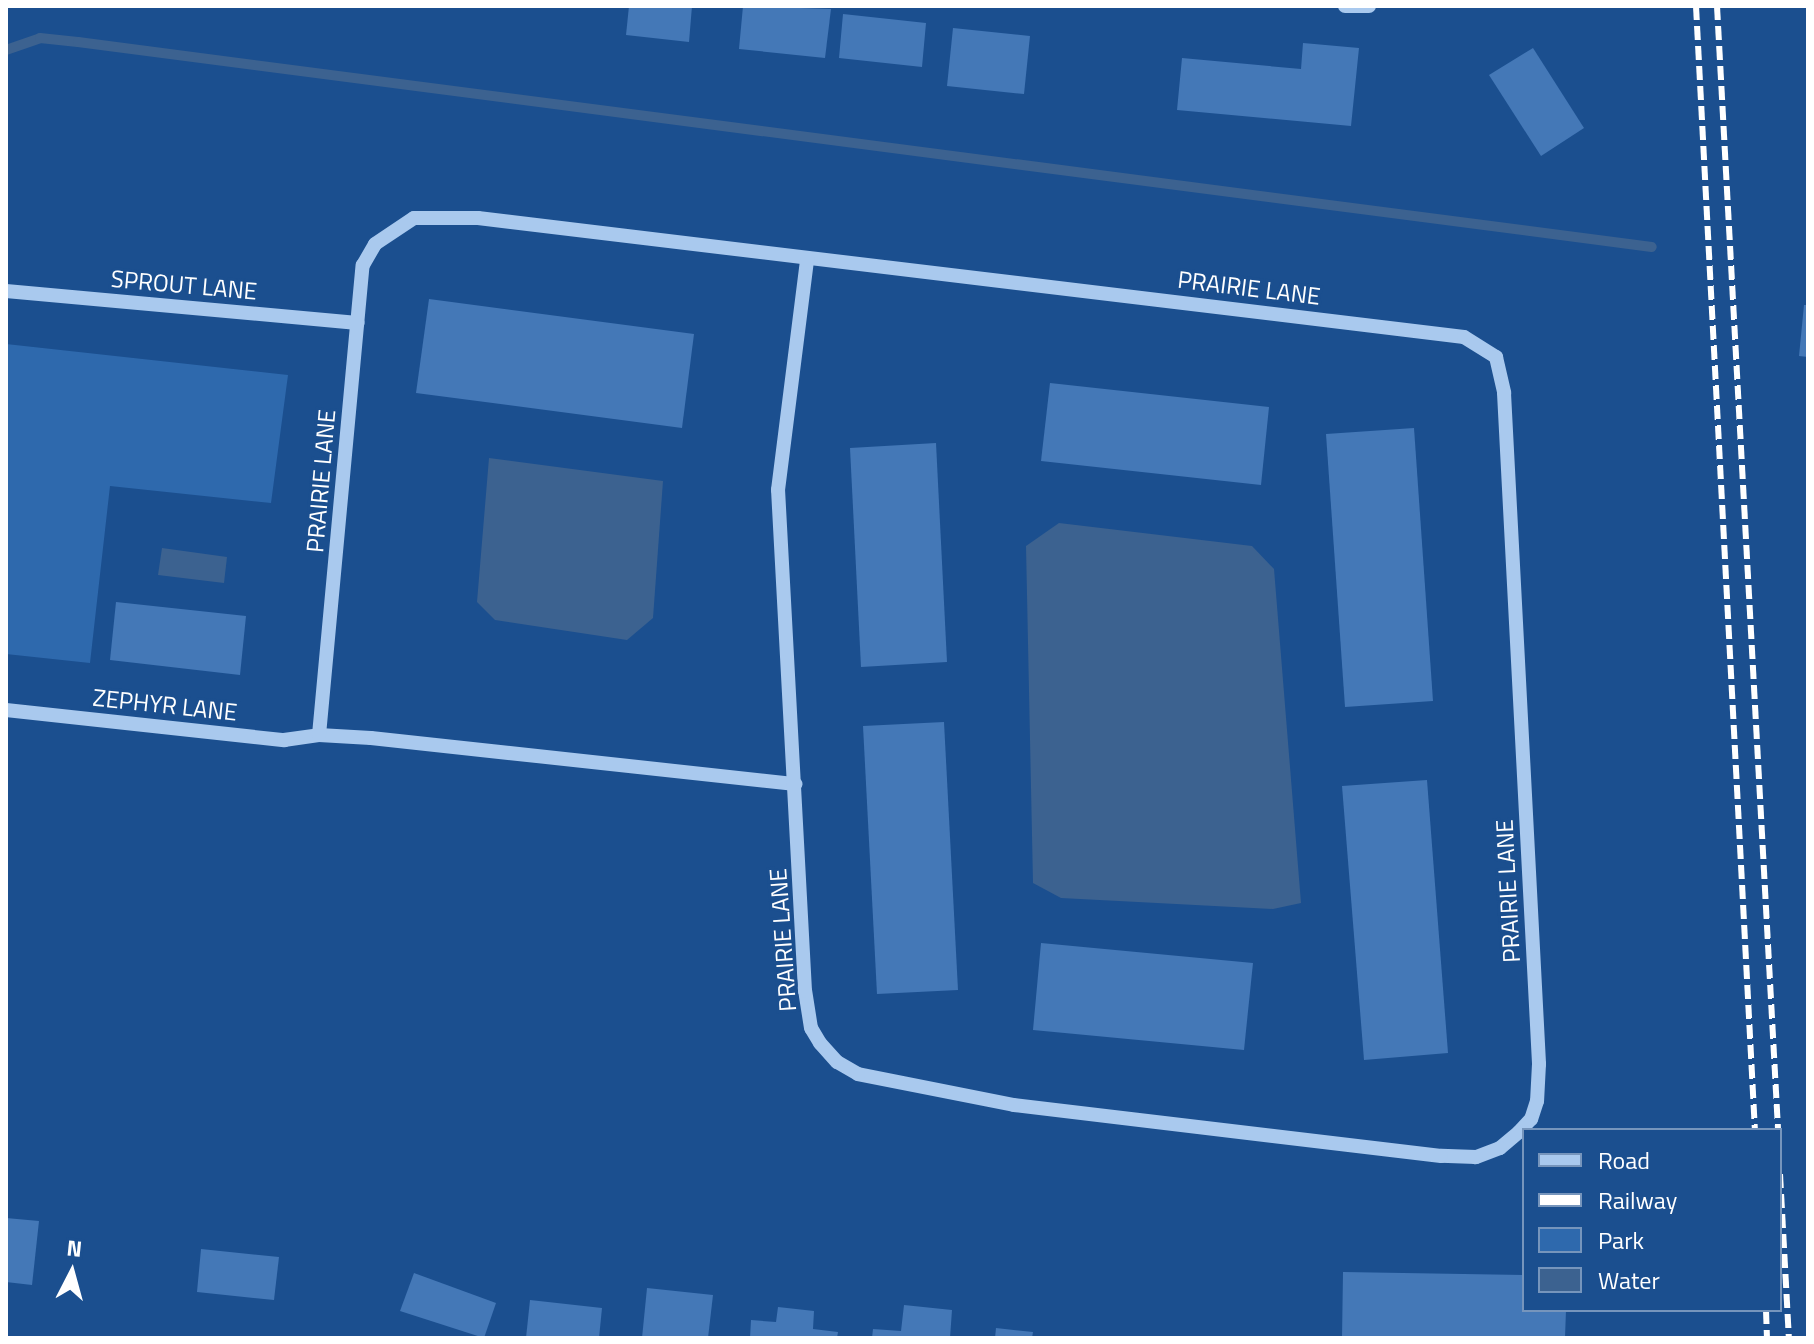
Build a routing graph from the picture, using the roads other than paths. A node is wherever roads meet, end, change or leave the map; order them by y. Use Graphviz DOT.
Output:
graph roads {
  1 [pos="1345,6"];
  2 [pos="1368,7"];
  3 [pos="807,259"];
  4 [pos="6,291"];
  5 [pos="358,323"];
  6 [pos="6,710"];
  7 [pos="319,735"];
  8 [pos="796,784"];
  1 -- 2 [label="street"];
  3 -- 5 [label="street, PRAIRIE LANE"];
  3 -- 8 [label="street, PRAIRIE LANE"];
  3 -- 8 [label="street, PRAIRIE LANE"];
  4 -- 5 [label="street, SPROUT LANE"];
  5 -- 7 [label="street, PRAIRIE LANE"];
  6 -- 7 [label="street, ZEPHYR LANE"];
  7 -- 8 [label="street"];
}
